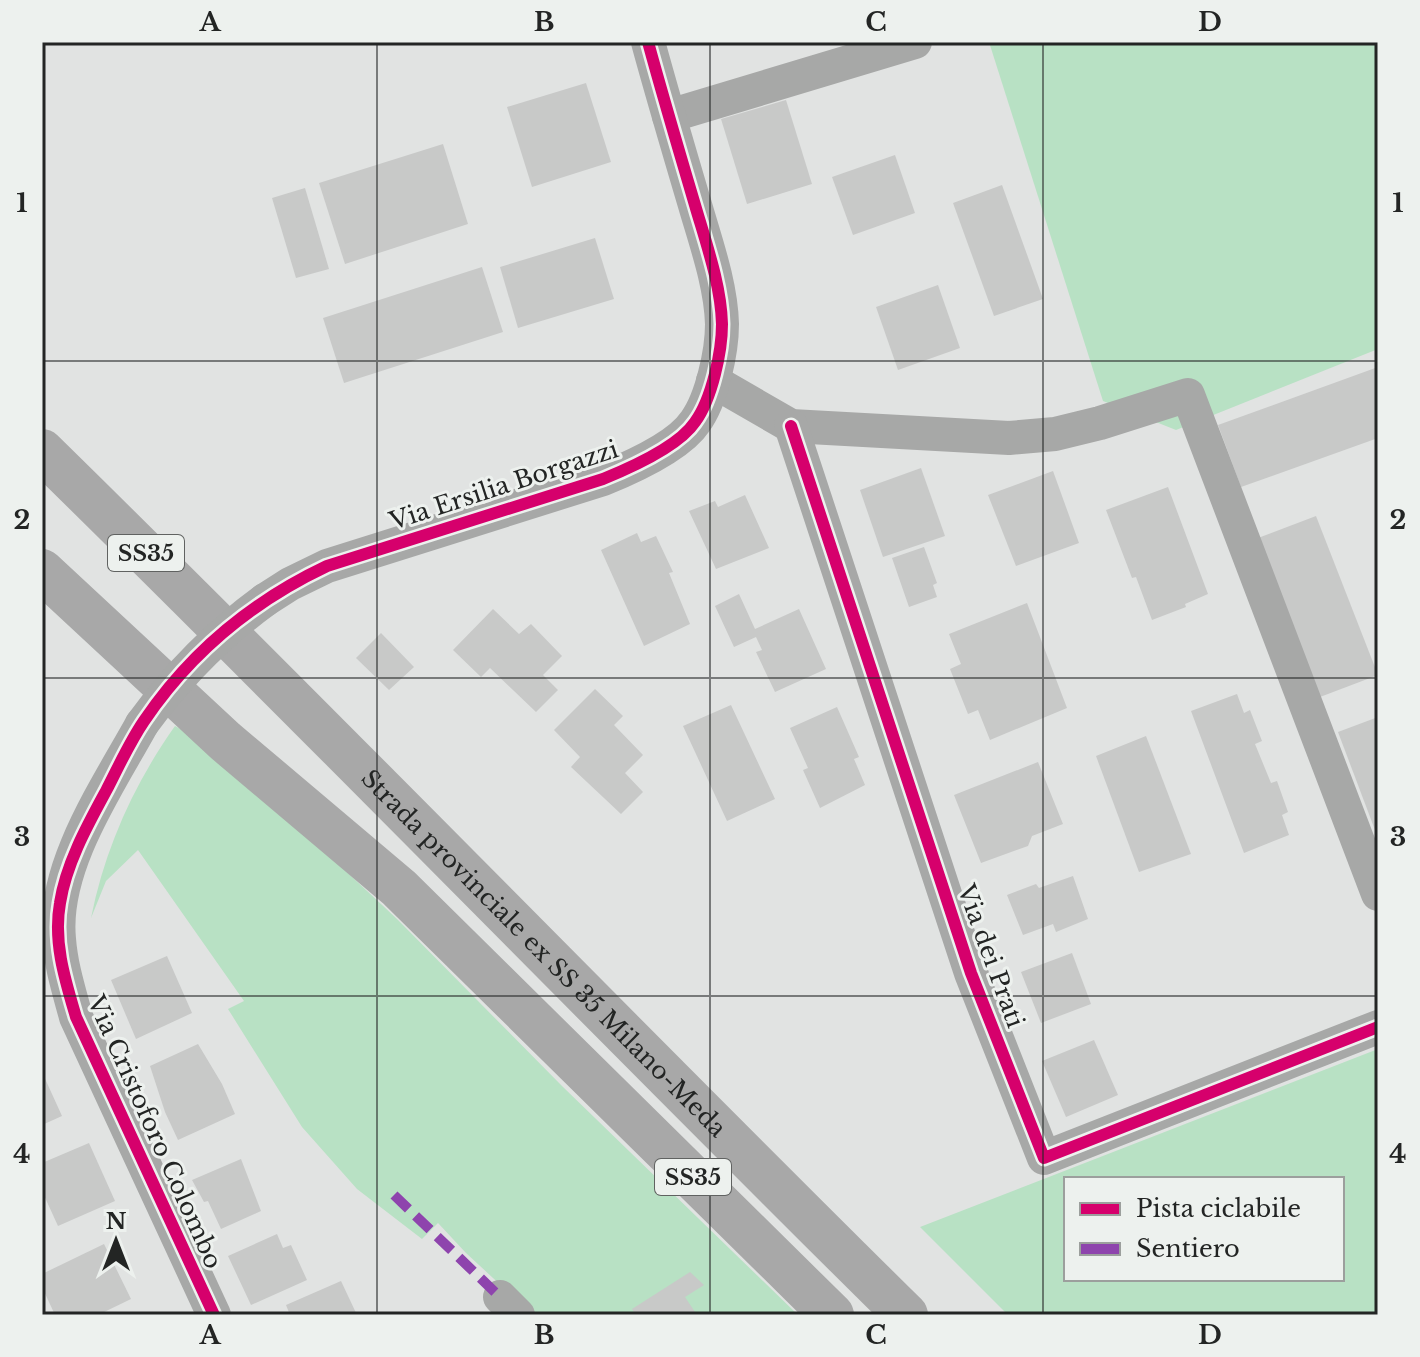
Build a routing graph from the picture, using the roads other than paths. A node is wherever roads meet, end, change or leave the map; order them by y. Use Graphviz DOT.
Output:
graph roads {
  1 [pos="648,42"];
  2 [pos="915,42"];
  3 [pos="669,116"];
  4 [pos="713,381"];
  5 [pos="791,426"];
  6 [pos="42,451"];
  7 [pos="42,571"];
  8 [pos="142,724"];
  9 [pos="55,877"];
  10 [pos="1378,894"];
  11 [pos="1378,1027"];
  12 [pos="214,1315"];
  13 [pos="832,1315"];
  14 [pos="906,1315"];
  1 -- 3 [label="street, Via Ersilia Borgazzi"];
  2 -- 3 [label="street"];
  3 -- 4 [label="street, Via Ersilia Borgazzi"];
  4 -- 5 [label="street"];
  4 -- 8 [label="street, Via Ersilia Borgazzi, bridge"];
  5 -- 10 [label="street"];
  5 -- 11 [label="street, Via dei Prati"];
  6 -- 14 [label="highway, Strada provinciale ex SS 35 Milano-Meda / SS35"];
  7 -- 13 [label="highway, SS35"];
  8 -- 9 [label="street, Via Cristoforo Colombo"];
  9 -- 12 [label="street, Via Cristoforo Colombo"];
}
